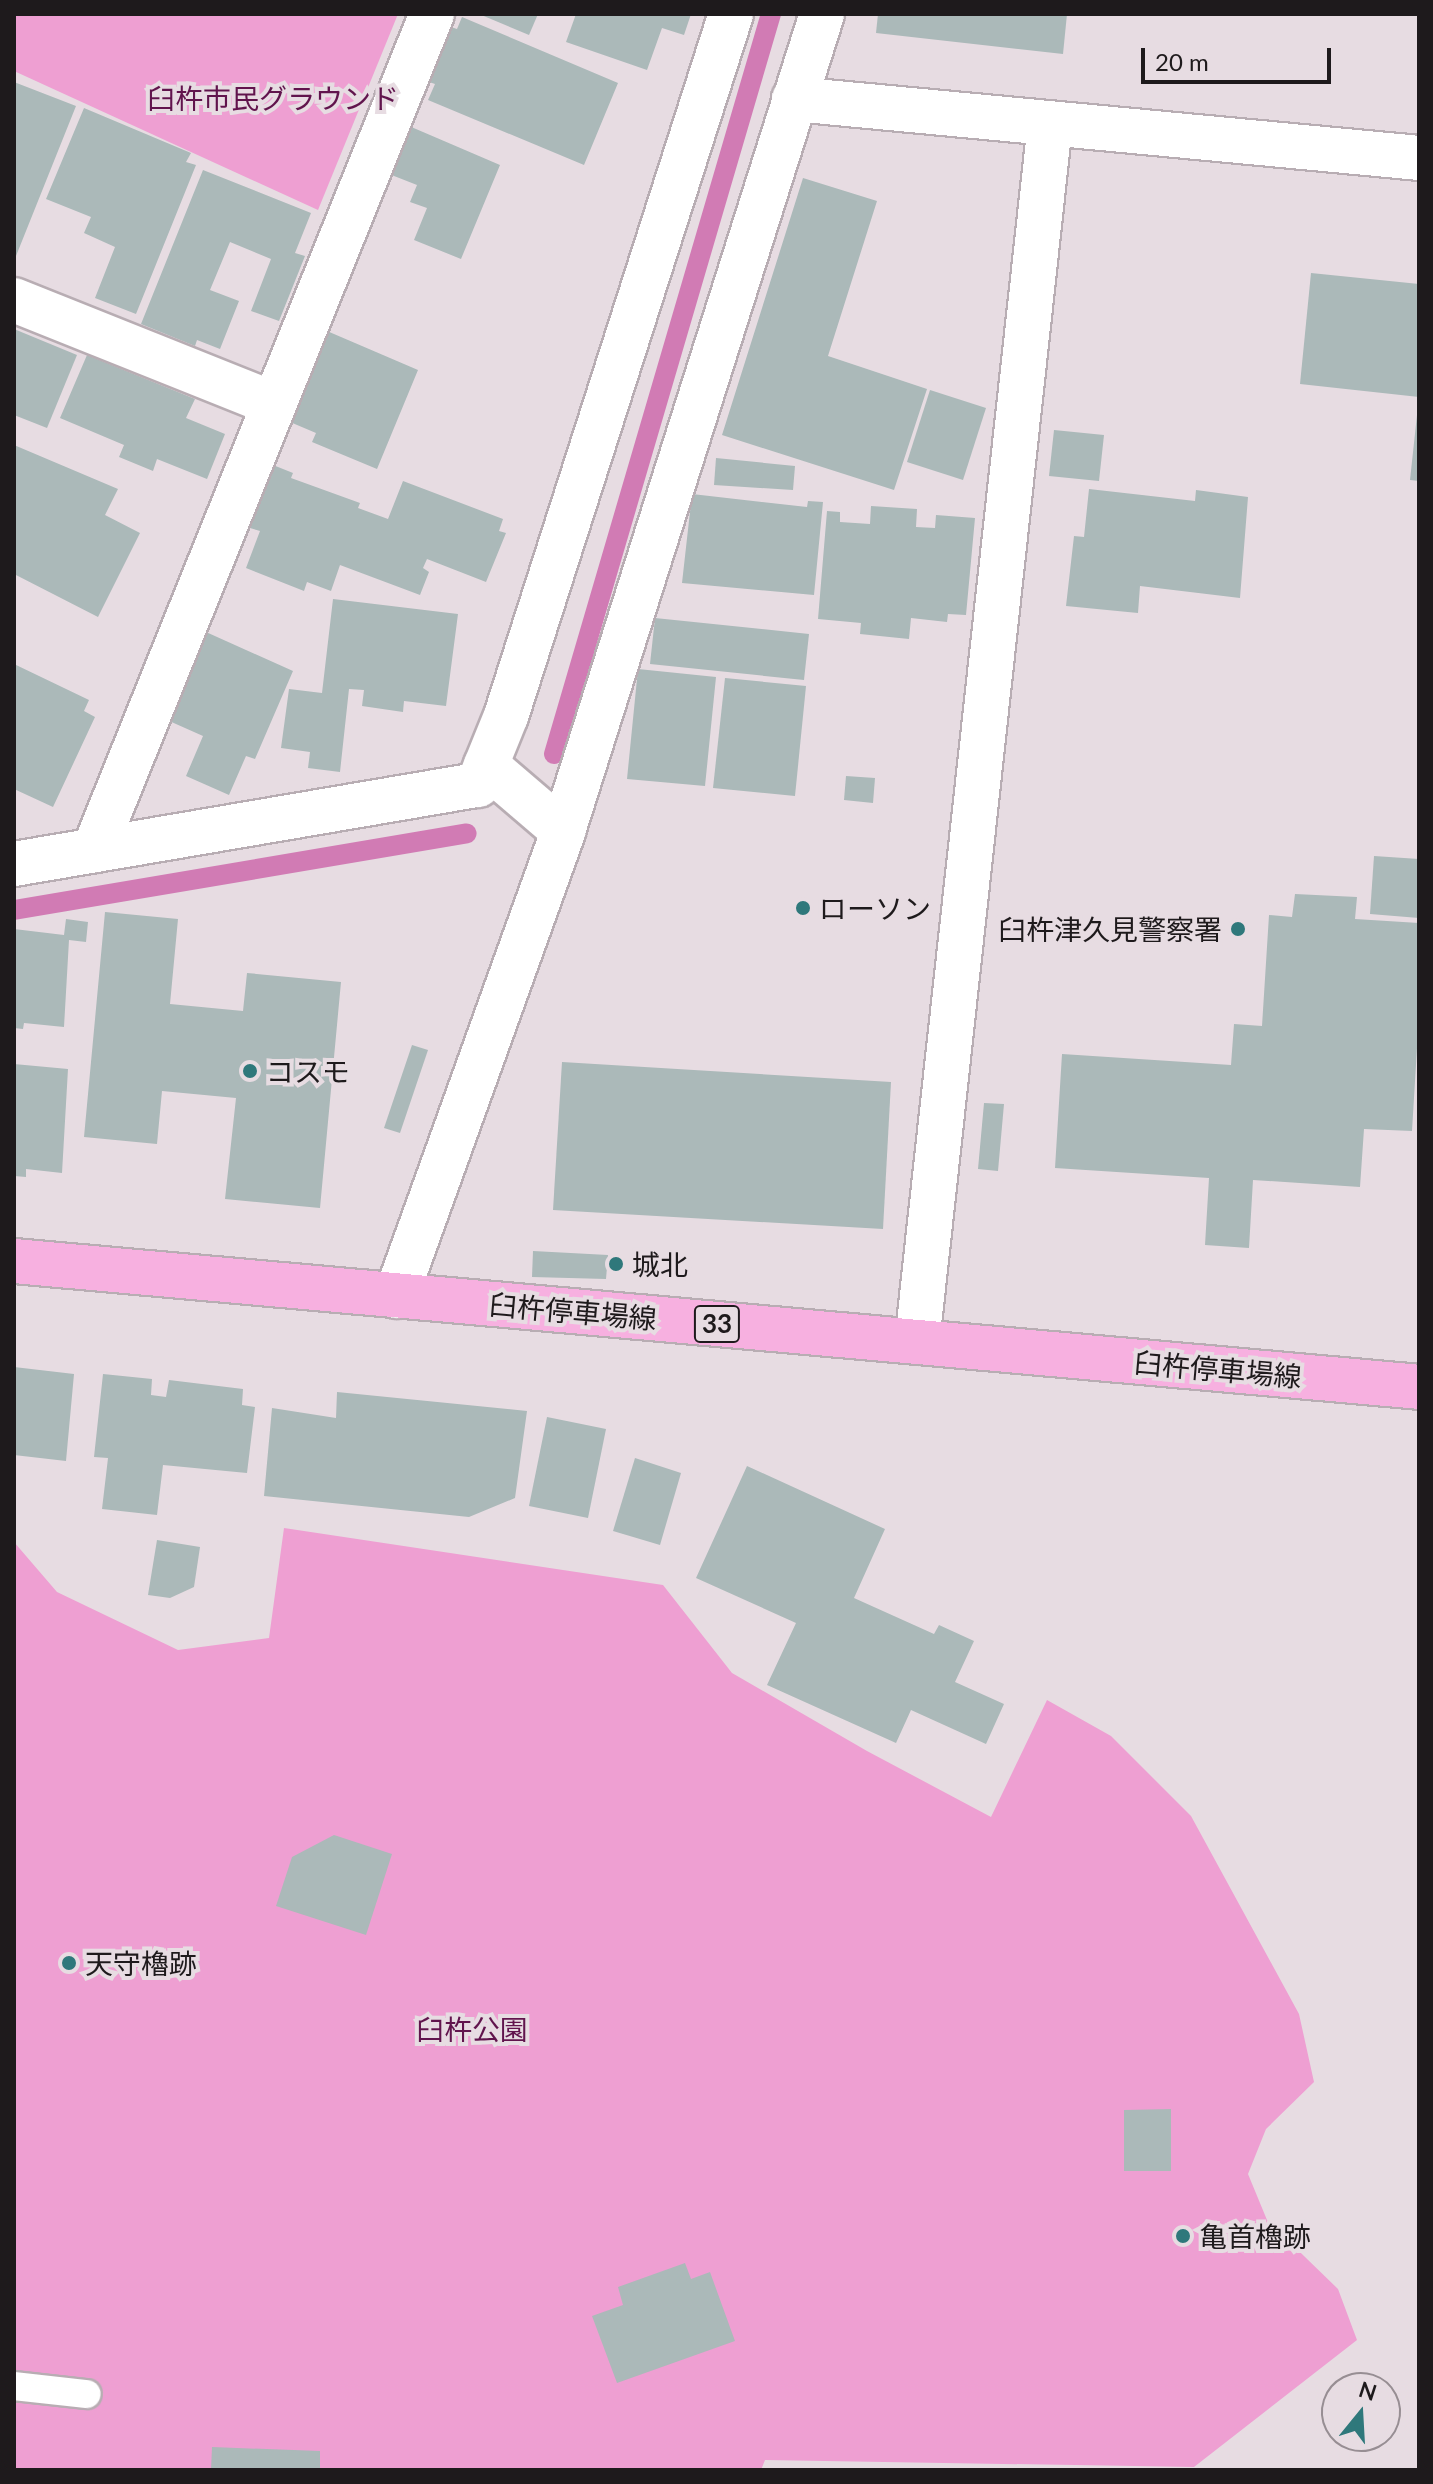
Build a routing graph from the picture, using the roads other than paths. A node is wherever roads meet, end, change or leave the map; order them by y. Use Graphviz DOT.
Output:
graph roads {
  1 [pos="432,14"];
  2 [pos="731,14"];
  3 [pos="822,14"];
  4 [pos="794,99"];
  5 [pos="1050,124"];
  6 [pos="1419,158"];
  7 [pos="14,300"];
  8 [pos="274,404"];
  9 [pos="486,765"];
  10 [pos="563,831"];
  11 [pos="94,850"];
  12 [pos="14,864"];
  13 [pos="14,1261"];
  14 [pos="396,1296"];
  15 [pos="917,1342"];
  16 [pos="1419,1387"];
  17 [pos="14,2386"];
  18 [pos="87,2394"];
  1 -- 8 [label="street"];
  2 -- 9 [label="street"];
  3 -- 4 [label="street"];
  4 -- 5 [label="street"];
  4 -- 10 [label="street"];
  5 -- 6 [label="street"];
  5 -- 15 [label="street"];
  7 -- 8 [label="street"];
  8 -- 11 [label="street"];
  9 -- 10 [label="street"];
  9 -- 11 [label="street"];
  10 -- 14 [label="street"];
  11 -- 12 [label="street"];
  13 -- 14 [label="main road, 臼杵停車場線 / 33"];
  14 -- 15 [label="main road, 臼杵停車場線 / 33"];
  15 -- 16 [label="main road, 臼杵停車場線 / 33"];
  17 -- 18 [label="lane"];
}
